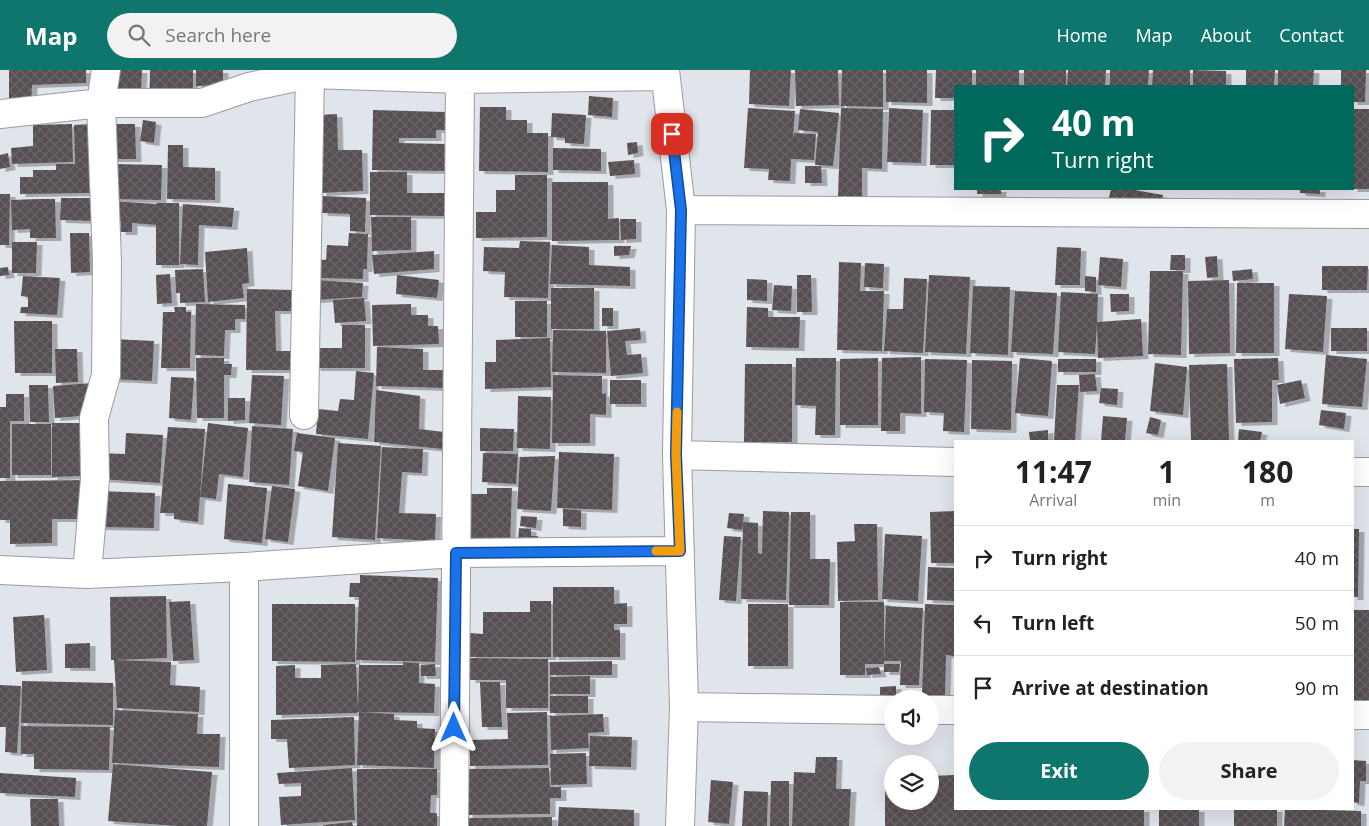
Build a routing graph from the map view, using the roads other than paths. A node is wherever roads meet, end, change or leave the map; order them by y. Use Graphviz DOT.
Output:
graph roads {
  1 [pos="106,70"];
  2 [pos="310,72"];
  3 [pos="664,73"];
  4 [pos="522,74"];
  5 [pos="460,79"];
  6 [pos="101,103"];
  7 [pos="0,114"];
  8 [pos="681,210"];
  9 [pos="1369,214"];
  10 [pos="304,415"];
  11 [pos="676,455"];
  12 [pos="954,462"];
  13 [pos="1354,472"];
  14 [pos="1369,472"];
  15 [pos="680,551"];
  16 [pos="456,553"];
  17 [pos="244,567"];
  18 [pos="0,570"];
  19 [pos="87,574"];
  20 [pos="684,707"];
  21 [pos="884,710"];
  22 [pos="939,710"];
  23 [pos="954,710"];
  24 [pos="1354,715"];
  25 [pos="1369,715"];
  26 [pos="244,826"];
  27 [pos="454,826"];
  28 [pos="680,826"];
  1 -- 6 [label="street"];
  2 -- 5 [label="street"];
  2 -- 6 [label="street"];
  2 -- 10 [label="street"];
  3 -- 4 [label="street"];
  3 -- 8 [label="street"];
  4 -- 5 [label="street"];
  5 -- 16 [label="street"];
  6 -- 7 [label="street"];
  6 -- 19 [label="street"];
  8 -- 9 [label="street"];
  8 -- 11 [label="street"];
  11 -- 12 [label="street"];
  11 -- 15 [label="street"];
  13 -- 14 [label="street"];
  15 -- 16 [label="street"];
  15 -- 20 [label="street"];
  16 -- 17 [label="street"];
  16 -- 27 [label="street"];
  17 -- 19 [label="street"];
  17 -- 26 [label="street"];
  18 -- 19 [label="street"];
  20 -- 21 [label="street"];
  20 -- 28 [label="street"];
  22 -- 23 [label="street"];
  24 -- 25 [label="street"];
}
